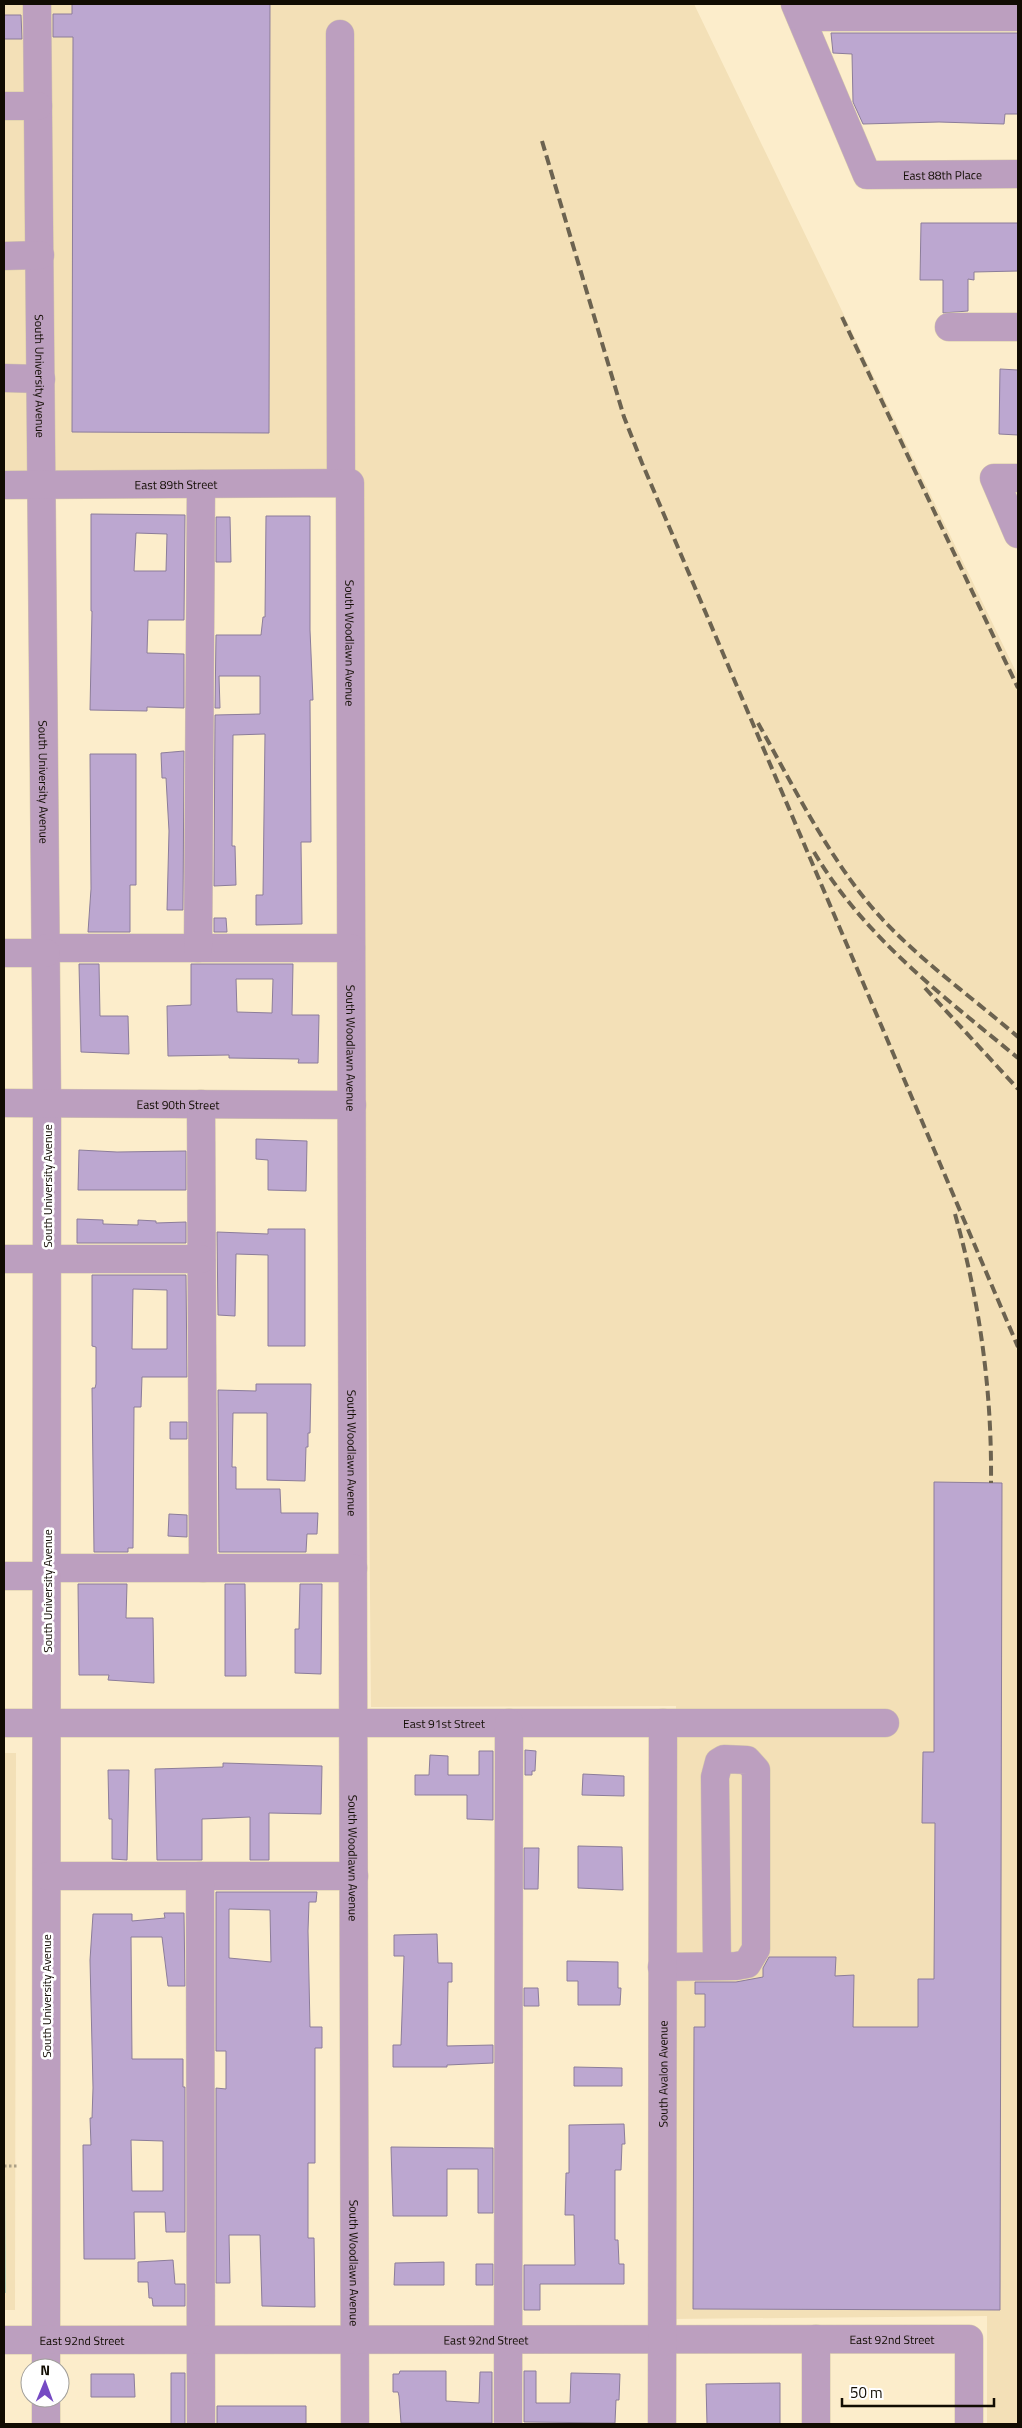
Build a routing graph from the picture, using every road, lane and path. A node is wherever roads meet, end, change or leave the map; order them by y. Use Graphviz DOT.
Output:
graph roads {
  1 [pos="37,4"];
  2 [pos="798,10"];
  3 [pos="1018,18"];
  4 [pos="340,34"];
  5 [pos="4,106"];
  6 [pos="38,106"];
  7 [pos="1018,174"];
  8 [pos="40,255"];
  9 [pos="4,256"];
  10 [pos="949,327"];
  11 [pos="1018,327"];
  12 [pos="4,378"];
  13 [pos="41,379"];
  14 [pos="1006,478"];
  15 [pos="345,483"];
  16 [pos="42,484"];
  17 [pos="201,484"];
  18 [pos="4,485"];
  19 [pos="1018,534"];
  20 [pos="198,948"];
  21 [pos="351,948"];
  22 [pos="46,950"];
  23 [pos="4,953"];
  24 [pos="4,1103"];
  25 [pos="47,1104"];
  26 [pos="201,1104"];
  27 [pos="352,1105"];
  28 [pos="4,1258"];
  29 [pos="47,1259"];
  30 [pos="201,1259"];
  31 [pos="203,1568"];
  32 [pos="353,1568"];
  33 [pos="47,1572"];
  34 [pos="4,1576"];
  35 [pos="4,1723"];
  36 [pos="47,1723"];
  37 [pos="354,1723"];
  38 [pos="509,1723"];
  39 [pos="662,1723"];
  40 [pos="885,1723"];
  41 [pos="46,1876"];
  42 [pos="200,1876"];
  43 [pos="354,1876"];
  44 [pos="717,1966"];
  45 [pos="662,1967"];
  46 [pos="4,2166"];
  47 [pos="18,2166"];
  48 [pos="356,2339"];
  49 [pos="508,2339"];
  50 [pos="662,2339"];
  51 [pos="816,2339"];
  52 [pos="4,2340"];
  53 [pos="46,2340"];
  54 [pos="200,2340"];
  55 [pos="46,2358"];
  56 [pos="46,2408"];
  57 [pos="46,2424"];
  58 [pos="201,2424"];
  59 [pos="355,2424"];
  60 [pos="508,2424"];
  61 [pos="662,2424"];
  62 [pos="816,2424"];
  63 [pos="969,2424"];
  1 -- 6 [label="street, South University Avenue"];
  2 -- 3 [label="street"];
  2 -- 7 [label="street, East 88th Place"];
  4 -- 15 [label="street, South Woodlawn Avenue"];
  5 -- 6 [label="street"];
  6 -- 8 [label="street, South University Avenue"];
  8 -- 9 [label="street"];
  8 -- 13 [label="street, South University Avenue"];
  10 -- 11 [label="street"];
  12 -- 13 [label="street"];
  13 -- 16 [label="street, South University Avenue"];
  14 -- 19 [label="street"];
  15 -- 17 [label="street, East 89th Street"];
  15 -- 21 [label="street, South Woodlawn Avenue"];
  16 -- 17 [label="street, East 89th Street"];
  16 -- 18 [label="street, East 89th Street"];
  16 -- 22 [label="street, South University Avenue"];
  17 -- 20 [label="street"];
  20 -- 21 [label="street"];
  20 -- 22 [label="street"];
  21 -- 27 [label="street, South Woodlawn Avenue"];
  22 -- 23 [label="street"];
  22 -- 25 [label="street, South University Avenue"];
  24 -- 25 [label="street, East 90th Street"];
  25 -- 26 [label="street, East 90th Street"];
  25 -- 29 [label="street, South University Avenue"];
  26 -- 27 [label="street, East 90th Street"];
  26 -- 30 [label="street"];
  27 -- 32 [label="street, South Woodlawn Avenue"];
  28 -- 29 [label="street"];
  29 -- 30 [label="street"];
  29 -- 33 [label="street, South University Avenue"];
  30 -- 31 [label="street"];
  31 -- 32 [label="street"];
  31 -- 33 [label="street"];
  32 -- 37 [label="street, South Woodlawn Avenue"];
  33 -- 34 [label="street"];
  33 -- 36 [label="street, South University Avenue"];
  35 -- 36 [label="street, East 91st Street"];
  36 -- 37 [label="street, East 91st Street"];
  36 -- 41 [label="street, South University Avenue"];
  37 -- 38 [label="street, East 91st Street"];
  37 -- 43 [label="street, South Woodlawn Avenue"];
  38 -- 39 [label="street, East 91st Street"];
  38 -- 49 [label="street"];
  39 -- 40 [label="street, East 91st Street"];
  39 -- 45 [label="street, South Avalon Avenue"];
  41 -- 42 [label="street"];
  41 -- 53 [label="street, South University Avenue"];
  42 -- 43 [label="street"];
  42 -- 54 [label="street"];
  43 -- 48 [label="street, South Woodlawn Avenue"];
  44 -- 44 [label="street"];
  44 -- 45 [label="street"];
  45 -- 50 [label="street, South Avalon Avenue"];
  46 -- 47 [label="path"];
  48 -- 49 [label="street, East 92nd Street"];
  48 -- 54 [label="street, East 92nd Street"];
  48 -- 59 [label="street, South Woodlawn Avenue"];
  49 -- 50 [label="street, East 92nd Street"];
  49 -- 60 [label="street"];
  50 -- 51 [label="street, East 92nd Street"];
  50 -- 61 [label="street, South Avalon Avenue"];
  51 -- 62 [label="street"];
  51 -- 63 [label="street, East 92nd Street"];
  52 -- 53 [label="street, East 92nd Street"];
  53 -- 54 [label="street, East 92nd Street"];
  53 -- 55 [label="street, South University Avenue"];
  54 -- 58 [label="street"];
  56 -- 57 [label="street"];
}
